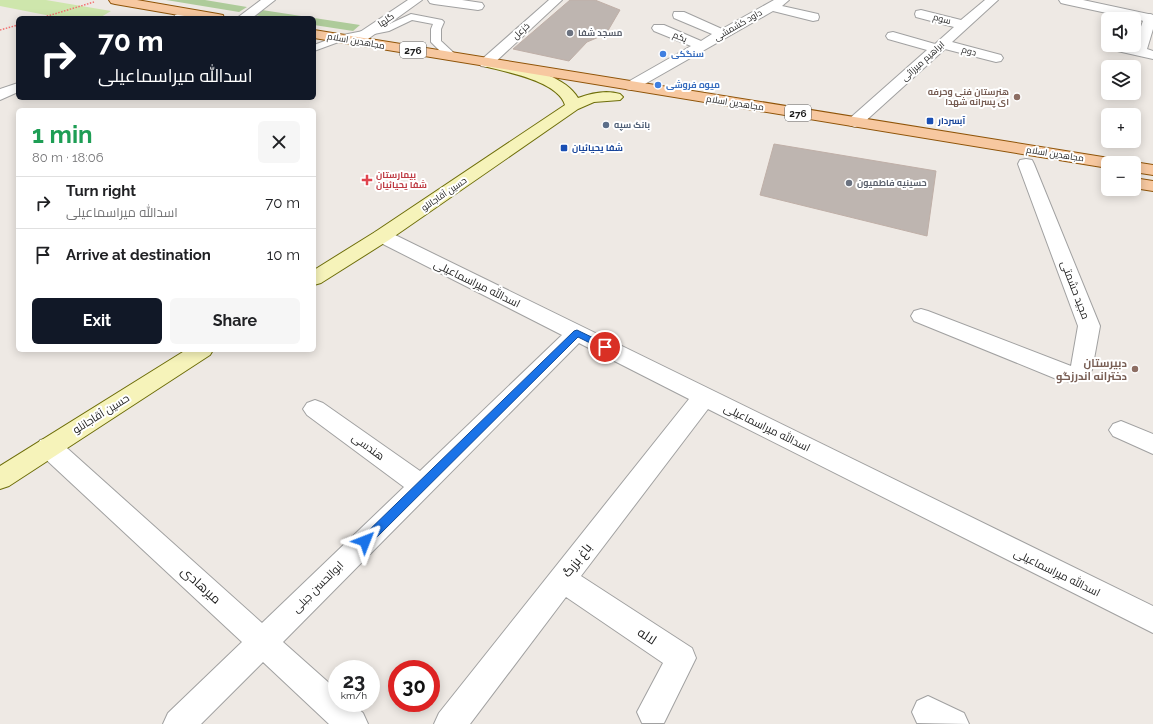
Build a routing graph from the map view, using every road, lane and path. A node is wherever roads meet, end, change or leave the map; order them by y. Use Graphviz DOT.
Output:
graph roads {
  1 [pos="100,0"];
  2 [pos="115,0"];
  3 [pos="269,0"];
  4 [pos="416,0"];
  5 [pos="434,0"];
  6 [pos="556,0"];
  7 [pos="992,0"];
  8 [pos="1065,0"];
  9 [pos="140,2"];
  10 [pos="777,3"];
  11 [pos="478,6"];
  12 [pos="921,14"];
  13 [pos="679,15"];
  14 [pos="48,16"];
  15 [pos="185,16"];
  16 [pos="246,16"];
  17 [pos="814,17"];
  18 [pos="1151,19"];
  19 [pos="964,25"];
  20 [pos="16,26"];
  21 [pos="659,28"];
  22 [pos="0,30"];
  23 [pos="370,31"];
  24 [pos="316,34"];
  25 [pos="723,34"];
  26 [pos="893,36"];
  27 [pos="341,38"];
  28 [pos="356,41"];
  29 [pos="702,46"];
  30 [pos="940,46"];
  31 [pos="1141,46"];
  32 [pos="316,47"];
  33 [pos="1139,52"];
  34 [pos="1153,55"];
  35 [pos="452,57"];
  36 [pos="996,58"];
  37 [pos="486,62"];
  38 [pos="631,86"];
  39 [pos="16,88"];
  40 [pos="0,95"];
  41 [pos="615,97"];
  42 [pos="573,106"];
  43 [pos="855,122"];
  44 [pos="1101,162"];
  45 [pos="1026,164"];
  46 [pos="1141,168"];
  47 [pos="1153,170"];
  48 [pos="1101,177"];
  49 [pos="1141,183"];
  50 [pos="1153,186"];
  51 [pos="382,236"];
  52 [pos="316,278"];
  53 [pos="921,316"];
  54 [pos="577,333"];
  55 [pos="199,352"];
  56 [pos="704,397"];
  57 [pos="315,409"];
  58 [pos="1121,430"];
  59 [pos="1153,445"];
  60 [pos="49,447"];
  61 [pos="0,480"];
  62 [pos="421,486"];
  63 [pos="562,579"];
  64 [pos="1153,620"];
  65 [pos="263,642"];
  66 [pos="653,712"];
  67 [pos="179,724"];
  68 [pos="352,724"];
  69 [pos="450,724"];
  1 -- 14 [label="path"];
  2 -- 9 [label="main road"];
  3 -- 16 [label="street"];
  4 -- 23 [label="street, گلها"];
  5 -- 11 [label="street"];
  6 -- 37 [label="street, خزعل"];
  7 -- 19 [label="street, ابراهیم میرزائی"];
  8 -- 18 [label="street"];
  9 -- 15 [label="main road"];
  10 -- 17 [label="street"];
  10 -- 25 [label="street, داود کشمشی"];
  12 -- 19 [label="street, سوم"];
  13 -- 25 [label="street"];
  18 -- 31 [label="street"];
  19 -- 30 [label="street, ابراهیم میرزائی"];
  20 -- 22 [label="path"];
  21 -- 29 [label="street, یکم"];
  23 -- 27 [label="lane"];
  23 -- 28 [label="street, گلها"];
  23 -- 35 [label="lane"];
  24 -- 27 [label="main road, مجاهدین اسلام / 276"];
  25 -- 29 [label="street, داود کشمشی"];
  26 -- 30 [label="street"];
  27 -- 28 [label="main road, مجاهدین اسلام / 276"];
  27 -- 32 [label="lane"];
  28 -- 35 [label="main road, مجاهدین اسلام / 276"];
  29 -- 38 [label="street, داود کشمشی"];
  30 -- 36 [label="street, دوم"];
  30 -- 43 [label="street, ابراهیم میرزائی"];
  33 -- 34 [label="street"];
  35 -- 37 [label="main road, مجاهدین اسلام / 276"];
  37 -- 38 [label="main road, مجاهدین اسلام / 276"];
  37 -- 42 [label="main road"];
  38 -- 43 [label="main road, مجاهدین اسلام / 276"];
  39 -- 40 [label="street"];
  41 -- 42 [label="main road, حسین آقاجانلو"];
  41 -- 45 [label="main road, مجاهدین اسلام / 276"];
  42 -- 51 [label="main road, حسین آقاجانلو"];
  43 -- 44 [label="main road, مجاهدین اسلام / 276"];
  45 -- 48 [label="main road, مجاهدین اسلام / 276"];
  45 -- 53 [label="street, مجید حشمتی"];
  46 -- 47 [label="main road"];
  49 -- 50 [label="main road"];
  51 -- 52 [label="main road, حسین آقاجانلو"];
  51 -- 54 [label="street, اسدالله میراسماعیلی"];
  54 -- 56 [label="street, اسدالله میراسماعیلی"];
  54 -- 62 [label="street, ابوالحسن جبلی"];
  55 -- 60 [label="main road, حسین آقاجانلو"];
  56 -- 63 [label="street, باغ بزرگ"];
  56 -- 64 [label="street, اسدالله میراسماعیلی"];
  57 -- 62 [label="street, هندسی"];
  58 -- 59 [label="street"];
  60 -- 61 [label="main road, حسین آقاجانلو"];
  60 -- 65 [label="street, میرهادی"];
  62 -- 65 [label="street, ابوالحسن جبلی"];
  63 -- 66 [label="street, لاله"];
  63 -- 69 [label="street, باغ بزرگ"];
  65 -- 67 [label="street, ابوالحسن جبلی"];
  65 -- 68 [label="street, میرهادی"];
}
